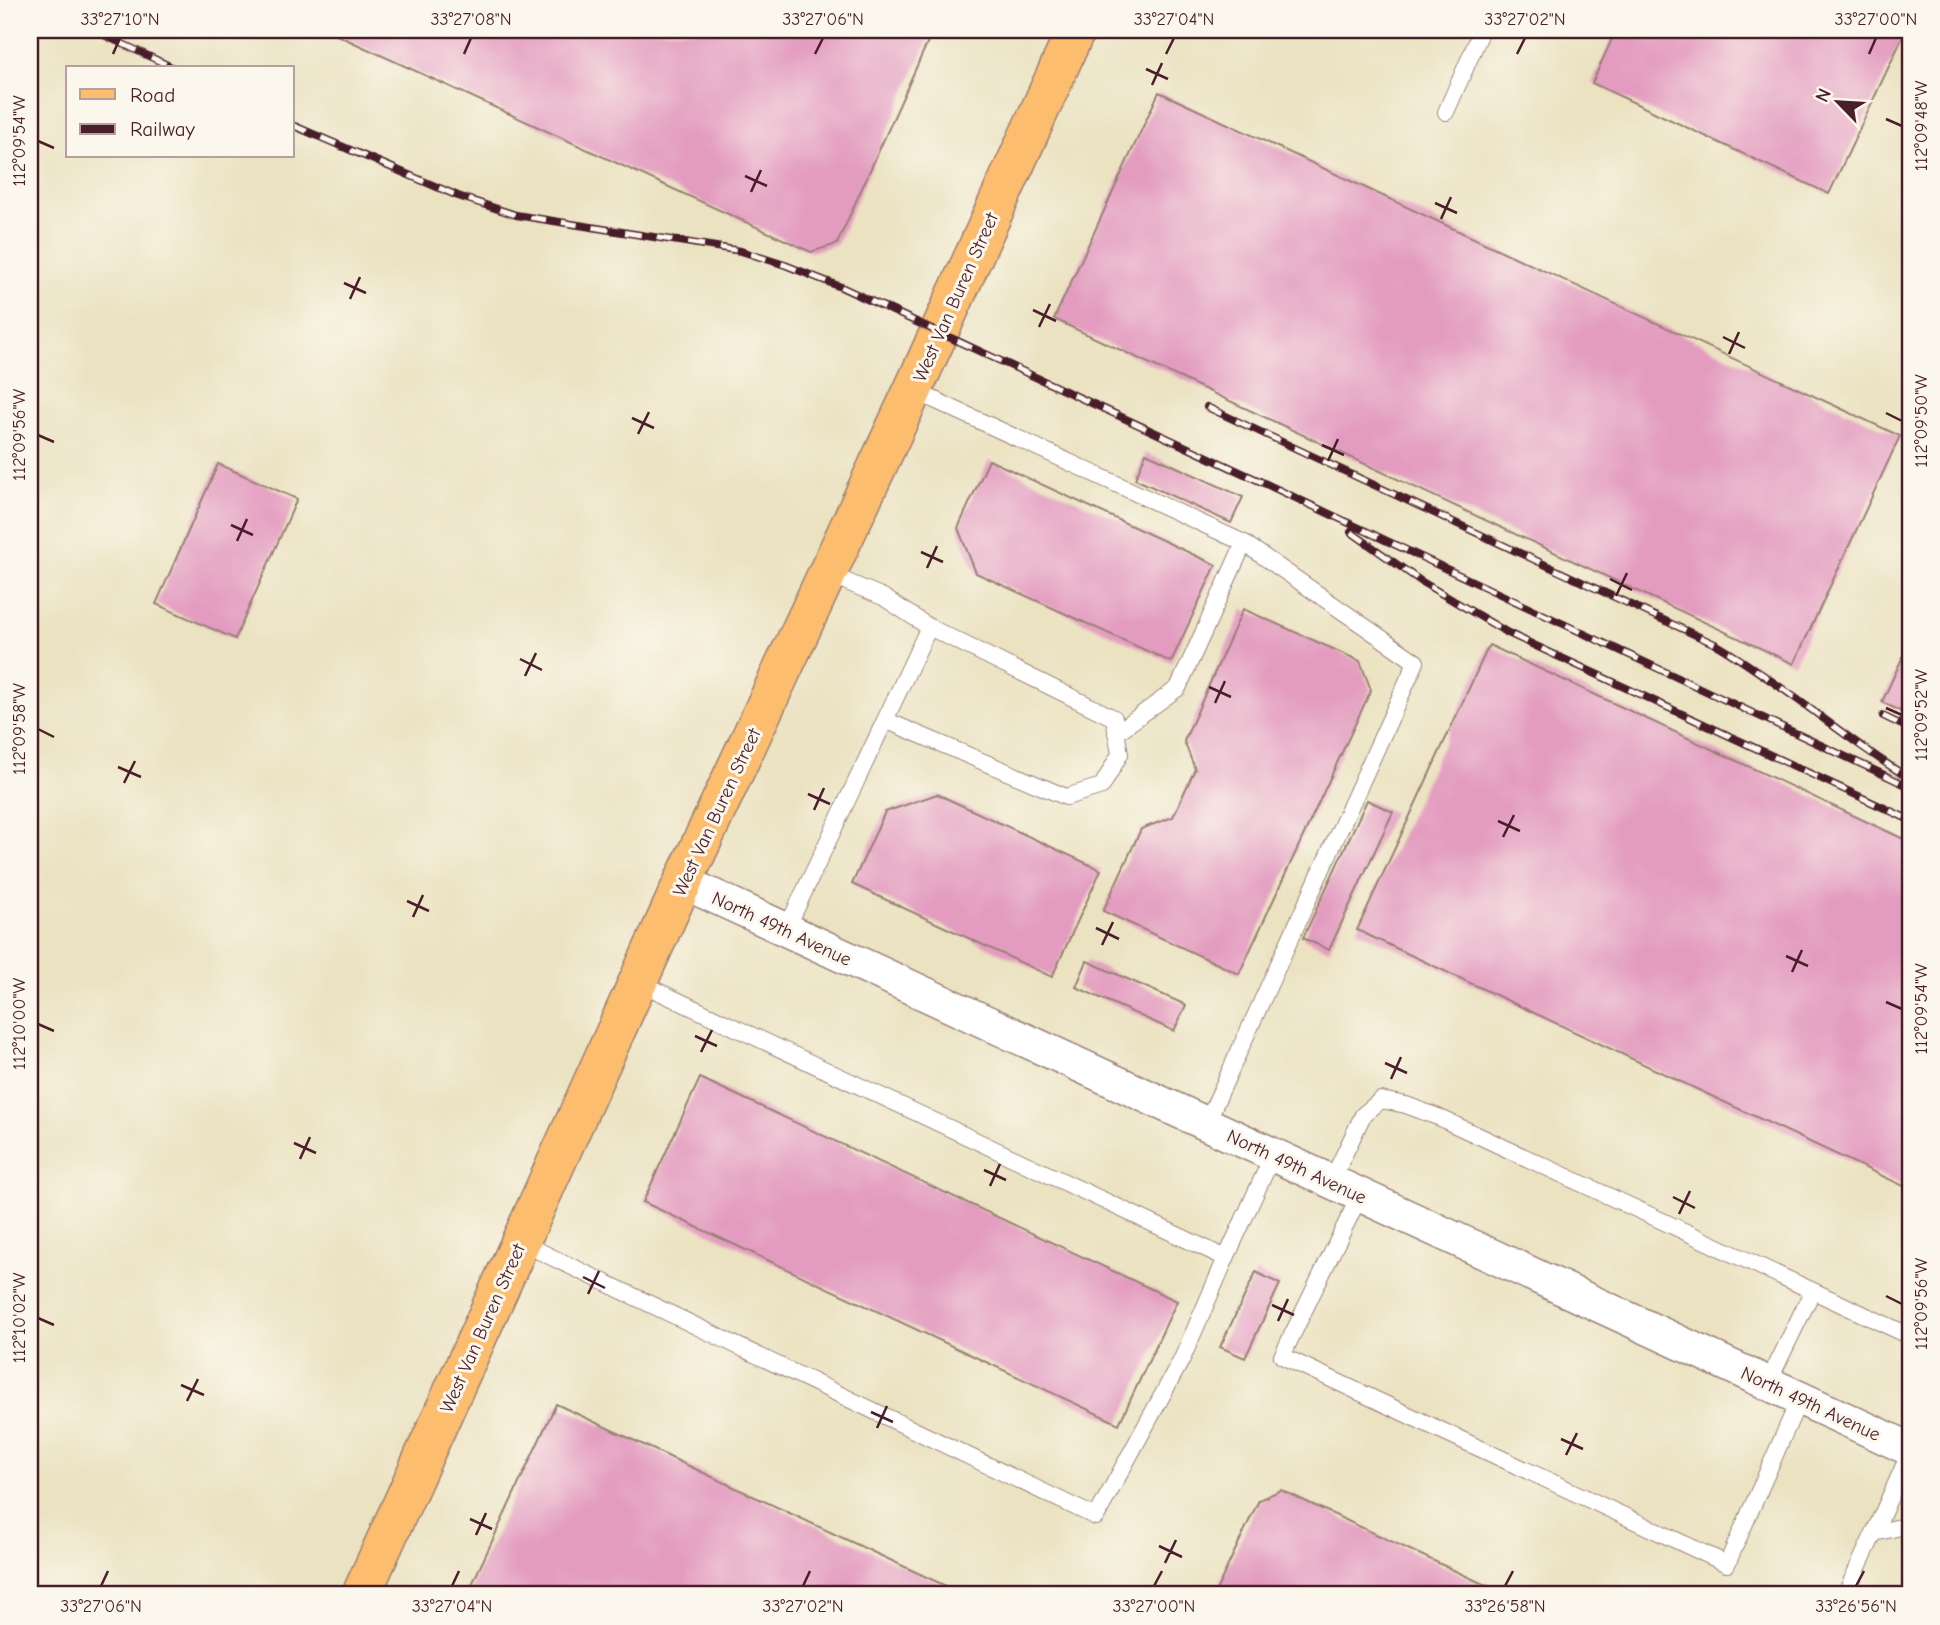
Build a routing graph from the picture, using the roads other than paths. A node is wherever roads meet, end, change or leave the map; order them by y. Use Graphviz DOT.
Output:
graph roads {
  1 [pos="1076,30"];
  2 [pos="1482,30"];
  3 [pos="1446,112"];
  4 [pos="913,390"];
  5 [pos="1244,543"];
  6 [pos="828,573"];
  7 [pos="929,627"];
  8 [pos="885,720"];
  9 [pos="1116,733"];
  10 [pos="683,883"];
  11 [pos="786,930"];
  12 [pos="638,982"];
  13 [pos="1206,1124"];
  14 [pos="1273,1155"];
  15 [pos="1345,1188"];
  16 [pos="520,1242"];
  17 [pos="1226,1258"];
  18 [pos="1812,1292"];
  19 [pos="1910,1336"];
  20 [pos="1768,1383"];
  21 [pos="1800,1398"];
  22 [pos="1910,1450"];
  23 [pos="1910,1528"];
  24 [pos="1874,1533"];
  25 [pos="361,1595"];
  26 [pos="1845,1595"];
  1 -- 4 [label="main road, West Van Buren Street"];
  2 -- 3 [label="lane"];
  4 -- 5 [label="lane"];
  4 -- 6 [label="main road, West Van Buren Street"];
  5 -- 9 [label="lane"];
  5 -- 13 [label="lane"];
  6 -- 7 [label="lane"];
  6 -- 10 [label="main road, West Van Buren Street"];
  7 -- 8 [label="lane"];
  7 -- 9 [label="lane"];
  8 -- 9 [label="lane"];
  8 -- 11 [label="lane"];
  10 -- 11 [label="street, North 49th Avenue"];
  10 -- 12 [label="main road, West Van Buren Street"];
  11 -- 13 [label="street, North 49th Avenue"];
  12 -- 16 [label="main road, West Van Buren Street"];
  12 -- 17 [label="lane"];
  13 -- 14 [label="street, North 49th Avenue"];
  14 -- 15 [label="street, North 49th Avenue"];
  14 -- 17 [label="lane"];
  15 -- 18 [label="lane"];
  15 -- 20 [label="street, North 49th Avenue"];
  15 -- 21 [label="lane"];
  16 -- 17 [label="lane"];
  16 -- 25 [label="main road, West Van Buren Street"];
  18 -- 19 [label="lane"];
  18 -- 20 [label="lane"];
  20 -- 21 [label="street, North 49th Avenue"];
  21 -- 22 [label="street, North 49th Avenue"];
  22 -- 24 [label="lane"];
  23 -- 24 [label="lane"];
  24 -- 26 [label="lane"];
}
